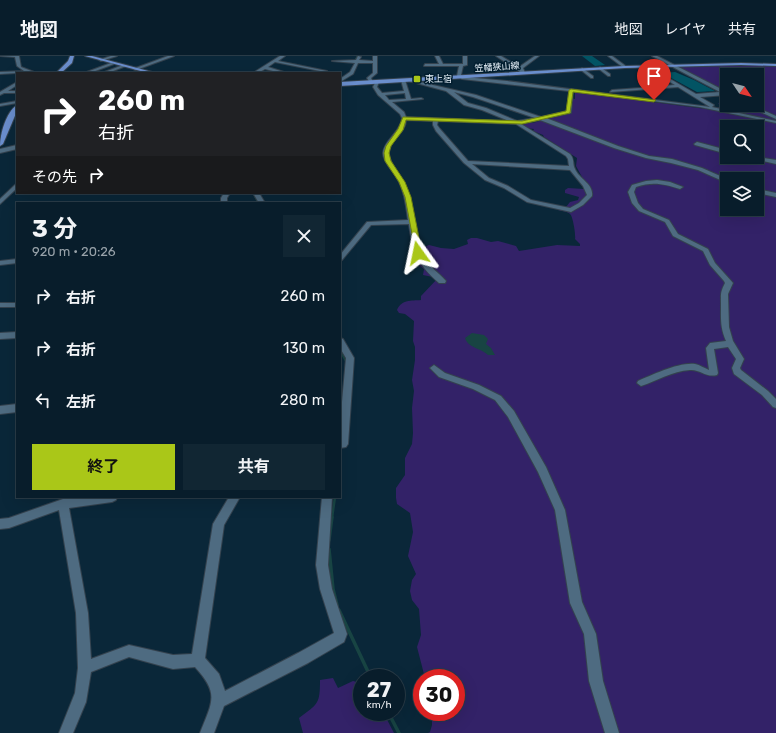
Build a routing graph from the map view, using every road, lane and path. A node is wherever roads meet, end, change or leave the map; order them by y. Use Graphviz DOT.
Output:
graph roads {
  1 [pos="0,56"];
  2 [pos="17,56"];
  3 [pos="72,56"];
  4 [pos="87,56"];
  5 [pos="115,56"];
  6 [pos="172,56"];
  7 [pos="337,56"];
  8 [pos="360,56"];
  9 [pos="375,56"];
  10 [pos="437,56"];
  11 [pos="465,56"];
  12 [pos="498,56"];
  13 [pos="537,56"];
  14 [pos="610,56"];
  15 [pos="654,56"];
  16 [pos="281,57"];
  17 [pos="101,60"];
  18 [pos="274,61"];
  19 [pos="301,61"];
  20 [pos="334,61"];
  21 [pos="358,61"];
  22 [pos="375,62"];
  23 [pos="112,64"];
  24 [pos="426,65"];
  25 [pos="442,65"];
  26 [pos="461,65"];
  27 [pos="674,65"];
  28 [pos="776,65"];
  29 [pos="124,66"];
  30 [pos="646,66"];
  31 [pos="264,67"];
  32 [pos="625,67"];
  33 [pos="600,68"];
  34 [pos="137,69"];
  35 [pos="582,69"];
  36 [pos="278,71"];
  37 [pos="522,71"];
  38 [pos="34,72"];
  39 [pos="59,72"];
  40 [pos="89,72"];
  41 [pos="107,72"];
  42 [pos="132,72"];
  43 [pos="150,72"];
  44 [pos="256,72"];
  45 [pos="282,72"];
  46 [pos="324,72"];
  47 [pos="0,73"];
  48 [pos="16,73"];
  49 [pos="609,75"];
  50 [pos="460,77"];
  51 [pos="592,77"];
  52 [pos="643,77"];
  53 [pos="405,80"];
  54 [pos="341,82"];
  55 [pos="374,82"];
  56 [pos="341,83"];
  57 [pos="16,84"];
  58 [pos="678,86"];
  59 [pos="659,88"];
  60 [pos="448,90"];
  61 [pos="720,91"];
  62 [pos="16,92"];
  63 [pos="407,92"];
  64 [pos="571,92"];
  65 [pos="592,92"];
  66 [pos="1,93"];
  67 [pos="380,94"];
  68 [pos="720,94"];
  69 [pos="694,96"];
  70 [pos="421,99"];
  71 [pos="409,100"];
  72 [pos="388,101"];
  73 [pos="16,102"];
  74 [pos="0,105"];
  75 [pos="16,107"];
  76 [pos="717,109"];
  77 [pos="763,112"];
  78 [pos="404,118"];
  79 [pos="543,118"];
  80 [pos="776,118"];
  81 [pos="436,120"];
  82 [pos="776,122"];
  83 [pos="517,124"];
  84 [pos="2,134"];
  85 [pos="0,144"];
  86 [pos="697,144"];
  87 [pos="16,147"];
  88 [pos="720,150"];
  89 [pos="0,151"];
  90 [pos="764,160"];
  91 [pos="466,162"];
  92 [pos="776,162"];
  93 [pos="571,168"];
  94 [pos="720,178"];
  95 [pos="16,186"];
  96 [pos="680,187"];
  97 [pos="764,192"];
  98 [pos="776,195"];
  99 [pos="0,202"];
  100 [pos="412,222"];
  101 [pos="341,258"];
  102 [pos="16,261"];
  103 [pos="0,262"];
  104 [pos="442,281"];
  105 [pos="0,305"];
  106 [pos="14,305"];
  107 [pos="16,335"];
  108 [pos="0,336"];
  109 [pos="341,343"];
  110 [pos="730,344"];
  111 [pos="434,368"];
  112 [pos="641,383"];
  113 [pos="776,405"];
  114 [pos="16,408"];
  115 [pos="0,410"];
  116 [pos="341,444"];
  117 [pos="105,498"];
  118 [pos="234,498"];
  119 [pos="327,498"];
  120 [pos="62,504"];
  121 [pos="0,524"];
  122 [pos="198,660"];
  123 [pos="85,668"];
  124 [pos="219,700"];
  125 [pos="66,733"];
  126 [pos="207,733"];
  127 [pos="612,733"];
  1 -- 2 [label="street"];
  2 -- 38 [label="street"];
  3 -- 39 [label="main road"];
  4 -- 17 [label="main road"];
  5 -- 17 [label="street"];
  6 -- 34 [label="street"];
  7 -- 20 [label="street"];
  8 -- 21 [label="street"];
  9 -- 22 [label="street"];
  10 -- 25 [label="street"];
  11 -- 26 [label="street"];
  12 -- 37 [label="street"];
  13 -- 37 [label="street"];
  14 -- 32 [label="street"];
  15 -- 27 [label="street"];
  16 -- 18 [label="street"];
  16 -- 19 [label="street"];
  17 -- 23 [label="main road"];
  18 -- 31 [label="street"];
  18 -- 46 [label="street"];
  20 -- 21 [label="street"];
  20 -- 46 [label="street"];
  21 -- 22 [label="street"];
  21 -- 54 [label="street"];
  22 -- 55 [label="street"];
  23 -- 29 [label="main road"];
  23 -- 40 [label="street"];
  24 -- 25 [label="street"];
  25 -- 26 [label="street"];
  26 -- 50 [label="street"];
  27 -- 28 [label="main road, 笠幡狭山線"];
  27 -- 30 [label="main road, 笠幡狭山線"];
  27 -- 61 [label="street"];
  29 -- 34 [label="main road"];
  29 -- 41 [label="street"];
  30 -- 32 [label="main road, 笠幡狭山線"];
  30 -- 58 [label="street"];
  31 -- 36 [label="street"];
  31 -- 44 [label="street"];
  32 -- 33 [label="main road, 笠幡狭山線"];
  33 -- 35 [label="main road, 笠幡狭山線"];
  33 -- 49 [label="street"];
  34 -- 42 [label="street"];
  34 -- 43 [label="main road"];
  35 -- 37 [label="main road, 笠幡狭山線"];
  35 -- 51 [label="street"];
  36 -- 45 [label="street"];
  37 -- 50 [label="main road, 笠幡狭山線"];
  47 -- 48 [label="street"];
  50 -- 53 [label="main road, 笠幡狭山線"];
  50 -- 64 [label="street"];
  52 -- 59 [label="street"];
  53 -- 55 [label="main road, 笠幡狭山線"];
  53 -- 60 [label="street"];
  53 -- 63 [label="street"];
  55 -- 56 [label="main road, 笠幡狭山線"];
  55 -- 67 [label="street"];
  57 -- 66 [label="street"];
  58 -- 59 [label="street"];
  58 -- 69 [label="street"];
  59 -- 65 [label="street"];
  60 -- 79 [label="street"];
  60 -- 83 [label="street"];
  62 -- 66 [label="street"];
  63 -- 67 [label="street"];
  63 -- 71 [label="street"];
  64 -- 65 [label="street"];
  64 -- 79 [label="street"];
  65 -- 76 [label="street"];
  67 -- 72 [label="street"];
  68 -- 69 [label="street"];
  69 -- 76 [label="street"];
  70 -- 71 [label="street"];
  71 -- 72 [label="street"];
  72 -- 78 [label="street"];
  73 -- 74 [label="street"];
  75 -- 84 [label="main road"];
  76 -- 82 [label="street"];
  77 -- 80 [label="street"];
  78 -- 81 [label="street"];
  78 -- 100 [label="street"];
  79 -- 83 [label="street"];
  79 -- 94 [label="street"];
  81 -- 83 [label="street"];
  81 -- 91 [label="street"];
  83 -- 93 [label="street"];
  84 -- 85 [label="main road"];
  86 -- 88 [label="street"];
  87 -- 89 [label="street"];
  90 -- 92 [label="street"];
  91 -- 93 [label="street"];
  91 -- 93 [label="street"];
  95 -- 99 [label="street"];
  96 -- 110 [label="street"];
  97 -- 98 [label="street"];
  100 -- 101 [label="street"];
  100 -- 104 [label="street"];
  102 -- 103 [label="street"];
  105 -- 106 [label="street"];
  107 -- 108 [label="street"];
  109 -- 116 [label="street"];
  110 -- 112 [label="street"];
  110 -- 113 [label="street"];
  111 -- 127 [label="street"];
  114 -- 115 [label="street"];
  117 -- 120 [label="street"];
  118 -- 122 [label="street"];
  119 -- 124 [label="street"];
  120 -- 121 [label="street"];
  120 -- 123 [label="street"];
  122 -- 123 [label="street"];
  122 -- 124 [label="street"];
  123 -- 125 [label="street"];
  124 -- 126 [label="street"];
}
